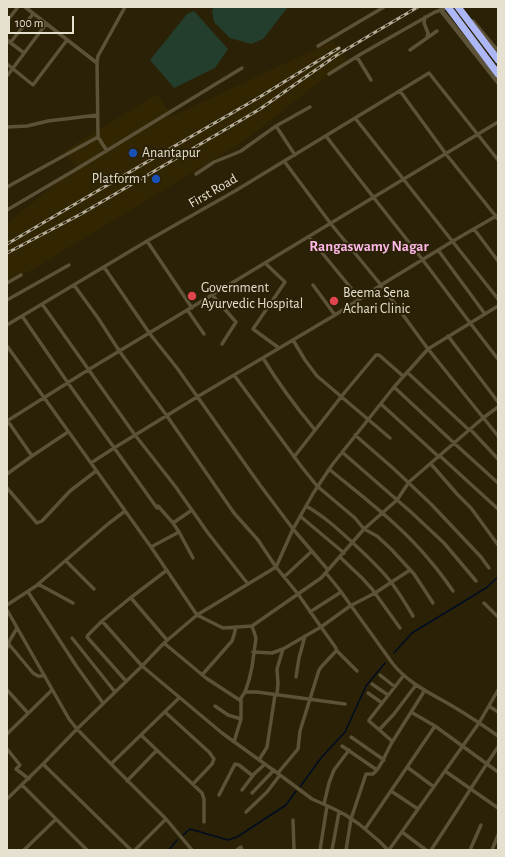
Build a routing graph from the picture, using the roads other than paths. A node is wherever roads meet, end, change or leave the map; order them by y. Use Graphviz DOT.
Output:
graph roads {
  1 [pos="18,7"];
  2 [pos="25,7"];
  3 [pos="125,7"];
  4 [pos="384,7"];
  5 [pos="458,7"];
  6 [pos="461,7"];
  7 [pos="444,8"];
  8 [pos="33,14"];
  9 [pos="425,17"];
  10 [pos="7,21"];
  11 [pos="46,24"];
  12 [pos="437,31"];
  13 [pos="427,38"];
  14 [pos="67,40"];
  15 [pos="9,41"];
  16 [pos="318,46"];
  17 [pos="410,50"];
  18 [pos="498,52"];
  19 [pos="24,53"];
  20 [pos="357,57"];
  21 [pos="498,60"];
  22 [pos="97,63"];
  23 [pos="7,64"];
  24 [pos="13,68"];
  25 [pos="242,68"];
  26 [pos="329,74"];
  27 [pos="498,74"];
  28 [pos="7,76"];
  29 [pos="371,80"];
  30 [pos="498,82"];
  31 [pos="400,91"];
  32 [pos="310,107"];
  33 [pos="98,115"];
  34 [pos="355,118"];
  35 [pos="498,122"];
  36 [pos="276,126"];
  37 [pos="7,127"];
  38 [pos="478,134"];
  39 [pos="326,136"];
  40 [pos="98,137"];
  41 [pos="107,151"];
  42 [pos="446,154"];
  43 [pos="295,155"];
  44 [pos="498,160"];
  45 [pos="284,161"];
  46 [pos="196,174"];
  47 [pos="404,179"];
  48 [pos="7,187"];
  49 [pos="373,198"];
  50 [pos="7,210"];
  51 [pos="497,216"];
  52 [pos="331,224"];
  53 [pos="474,229"];
  54 [pos="309,237"];
  55 [pos="147,241"];
  56 [pos="453,241"];
  57 [pos="438,250"];
  58 [pos="422,260"];
  59 [pos="498,261"];
  60 [pos="265,263"];
  61 [pos="69,265"];
  62 [pos="104,267"];
  63 [pos="21,275"];
  64 [pos="7,283"];
  65 [pos="74,285"];
  66 [pos="313,285"];
  67 [pos="381,285"];
  68 [pos="213,296"];
  69 [pos="360,299"];
  70 [pos="498,299"];
  71 [pos="7,300"];
  72 [pos="42,304"];
  73 [pos="498,306"];
  74 [pos="192,308"];
  75 [pos="188,311"];
  76 [pos="485,314"];
  77 [pos="335,315"];
  78 [pos="22,316"];
  79 [pos="470,324"];
  80 [pos="7,326"];
  81 [pos="150,334"];
  82 [pos="204,334"];
  83 [pos="448,336"];
  84 [pos="293,340"];
  85 [pos="222,344"];
  86 [pos="7,346"];
  87 [pos="279,348"];
  88 [pos="428,349"];
  89 [pos="120,352"];
  90 [pos="263,358"];
  91 [pos="498,359"];
  92 [pos="88,370"];
  93 [pos="407,372"];
  94 [pos="234,375"];
  95 [pos="404,376"];
  96 [pos="68,383"];
  97 [pos="394,387"];
  98 [pos="197,397"];
  99 [pos="342,397"];
  100 [pos="44,398"];
  101 [pos="498,402"];
  102 [pos="381,404"];
  103 [pos="498,407"];
  104 [pos="167,416"];
  105 [pos="483,418"];
  106 [pos="368,419"];
  107 [pos="7,420"];
  108 [pos="498,428"];
  109 [pos="470,429"];
  110 [pos="315,430"];
  111 [pos="494,431"];
  112 [pos="68,432"];
  113 [pos="135,435"];
  114 [pos="355,435"];
  115 [pos="498,436"];
  116 [pos="390,438"];
  117 [pos="454,443"];
  118 [pos="114,448"];
  119 [pos="342,452"];
  120 [pos="32,456"];
  121 [pos="440,456"];
  122 [pos="294,457"];
  123 [pos="498,459"];
  124 [pos="91,463"];
  125 [pos="431,464"];
  126 [pos="329,469"];
  127 [pos="96,470"];
  128 [pos="7,474"];
  129 [pos="409,482"];
  130 [pos="498,483"];
  131 [pos="317,486"];
  132 [pos="7,488"];
  133 [pos="397,500"];
  134 [pos="306,506"];
  135 [pos="498,509"];
  136 [pos="192,510"];
  137 [pos="125,512"];
  138 [pos="382,513"];
  139 [pos="300,516"];
  140 [pos="173,523"];
  141 [pos="293,528"];
  142 [pos="364,529"];
  143 [pos="179,532"];
  144 [pos="352,542"];
  145 [pos="498,545"];
  146 [pos="151,547"];
  147 [pos="312,551"];
  148 [pos="344,552"];
  149 [pos="340,557"];
  150 [pos="193,558"];
  151 [pos="66,561"];
  152 [pos="276,567"];
  153 [pos="489,568"];
  154 [pos="167,570"];
  155 [pos="410,570"];
  156 [pos="327,572"];
  157 [pos="284,577"];
  158 [pos="476,580"];
  159 [pos="391,582"];
  160 [pos="38,584"];
  161 [pos="248,584"];
  162 [pos="94,590"];
  163 [pos="453,591"];
  164 [pos="28,592"];
  165 [pos="341,592"];
  166 [pos="375,593"];
  167 [pos="298,594"];
  168 [pos="131,598"];
  169 [pos="73,603"];
  170 [pos="433,603"];
  171 [pos="484,603"];
  172 [pos="7,604"];
  173 [pos="350,606"];
  174 [pos="7,610"];
  175 [pos="310,612"];
  176 [pos="197,615"];
  177 [pos="413,616"];
  178 [pos="498,617"];
  179 [pos="102,622"];
  180 [pos="252,626"];
  181 [pos="236,627"];
  182 [pos="321,627"];
  183 [pos="17,628"];
  184 [pos="400,628"];
  185 [pos="305,636"];
  186 [pos="72,638"];
  187 [pos="167,640"];
  188 [pos="8,642"];
  189 [pos="164,643"];
  190 [pos="7,648"];
  191 [pos="283,649"];
  192 [pos="336,650"];
  193 [pos="253,652"];
  194 [pos="142,666"];
  195 [pos="357,670"];
  196 [pos="202,675"];
  197 [pos="380,675"];
  198 [pos="404,675"];
  199 [pos="45,676"];
  200 [pos="296,677"];
  201 [pos="126,681"];
  202 [pos="372,684"];
  203 [pos="416,685"];
  204 [pos="395,686"];
  205 [pos="7,690"];
  206 [pos="52,690"];
  207 [pos="425,690"];
  208 [pos="498,690"];
  209 [pos="115,692"];
  210 [pos="245,692"];
  211 [pos="368,693"];
  212 [pos="276,695"];
  213 [pos="388,695"];
  214 [pos="179,698"];
  215 [pos="310,699"];
  216 [pos="241,701"];
  217 [pos="382,703"];
  218 [pos="103,704"];
  219 [pos="345,704"];
  220 [pos="215,706"];
  221 [pos="489,706"];
  222 [pos="164,712"];
  223 [pos="411,712"];
  224 [pos="498,712"];
  225 [pos="28,714"];
  226 [pos="241,719"];
  227 [pos="479,723"];
  228 [pos="435,726"];
  229 [pos="77,729"];
  230 [pos="379,730"];
  231 [pos="7,734"];
  232 [pos="141,735"];
  233 [pos="498,736"];
  234 [pos="350,737"];
  235 [pos="392,741"];
  236 [pos="234,742"];
  237 [pos="342,746"];
  238 [pos="462,746"];
  239 [pos="498,747"];
  240 [pos="7,749"];
  241 [pos="157,750"];
  242 [pos="349,750"];
  243 [pos="259,760"];
  244 [pos="384,760"];
  245 [pos="43,764"];
  246 [pos="111,764"];
  247 [pos="265,764"];
  248 [pos="486,764"];
  249 [pos="408,767"];
  250 [pos="377,770"];
  251 [pos="445,771"];
  252 [pos="498,772"];
  253 [pos="278,773"];
  254 [pos="253,776"];
  255 [pos="28,779"];
  256 [pos="127,780"];
  257 [pos="22,784"];
  258 [pos="193,784"];
  259 [pos="434,787"];
  260 [pos="470,789"];
  261 [pos="242,790"];
  262 [pos="391,791"];
  263 [pos="252,793"];
  264 [pos="219,794"];
  265 [pos="7,799"];
  266 [pos="326,805"];
  267 [pos="498,808"];
  268 [pos="418,809"];
  269 [pos="246,812"];
  270 [pos="339,812"];
  271 [pos="56,819"];
  272 [pos="166,819"];
  273 [pos="351,819"];
  274 [pos="293,820"];
  275 [pos="204,822"];
  276 [pos="481,825"];
  277 [pos="365,829"];
  278 [pos="402,832"];
  279 [pos="498,836"];
  280 [pos="24,850"];
  281 [pos="87,850"];
  282 [pos="131,850"];
  283 [pos="135,850"];
  284 [pos="192,850"];
  285 [pos="236,850"];
  286 [pos="242,850"];
  287 [pos="294,850"];
  288 [pos="320,850"];
  289 [pos="332,850"];
  290 [pos="346,850"];
  291 [pos="388,850"];
  292 [pos="426,850"];
  293 [pos="431,850"];
  294 [pos="470,850"];
  295 [pos="492,850"];
  1 -- 10 [label="street"];
  2 -- 8 [label="street"];
  3 -- 22 [label="street"];
  4 -- 16 [label="street"];
  5 -- 21 [label="highway"];
  6 -- 18 [label="street"];
  7 -- 9 [label="street"];
  7 -- 27 [label="highway"];
  7 -- 30 [label="street"];
  8 -- 11 [label="street"];
  8 -- 15 [label="street"];
  9 -- 13 [label="street"];
  9 -- 20 [label="street"];
  11 -- 14 [label="street"];
  11 -- 19 [label="street"];
  12 -- 13 [label="street"];
  13 -- 17 [label="street"];
  14 -- 22 [label="street"];
  14 -- 24 [label="street"];
  15 -- 19 [label="street"];
  19 -- 24 [label="street"];
  20 -- 26 [label="street"];
  20 -- 29 [label="street"];
  22 -- 33 [label="street"];
  23 -- 24 [label="street"];
  24 -- 28 [label="street"];
  25 -- 41 [label="street"];
  31 -- 34 [label="street, First Road"];
  31 -- 38 [label="street, First Road"];
  31 -- 42 [label="street"];
  32 -- 36 [label="street"];
  33 -- 37 [label="street"];
  33 -- 40 [label="street"];
  34 -- 39 [label="street, First Road"];
  34 -- 47 [label="street"];
  35 -- 38 [label="street"];
  36 -- 43 [label="street"];
  36 -- 46 [label="street"];
  38 -- 42 [label="street"];
  38 -- 44 [label="street"];
  39 -- 43 [label="street, First Road"];
  39 -- 49 [label="street"];
  40 -- 41 [label="street"];
  40 -- 48 [label="street"];
  41 -- 50 [label="street"];
  42 -- 47 [label="street"];
  42 -- 51 [label="street"];
  43 -- 45 [label="street, First Road"];
  45 -- 52 [label="street"];
  45 -- 55 [label="street, First Road"];
  47 -- 49 [label="street"];
  47 -- 56 [label="street"];
  49 -- 52 [label="street"];
  49 -- 58 [label="street"];
  51 -- 53 [label="street"];
  52 -- 54 [label="street"];
  52 -- 67 [label="street"];
  53 -- 56 [label="street"];
  53 -- 59 [label="street"];
  54 -- 60 [label="street"];
  54 -- 69 [label="street"];
  55 -- 62 [label="street, First Road"];
  55 -- 74 [label="street"];
  56 -- 57 [label="street"];
  56 -- 70 [label="street"];
  57 -- 58 [label="street"];
  57 -- 76 [label="street"];
  58 -- 67 [label="street"];
  58 -- 79 [label="street"];
  60 -- 68 [label="street"];
  60 -- 87 [label="street"];
  61 -- 71 [label="street"];
  62 -- 65 [label="street, First Road"];
  62 -- 81 [label="street"];
  63 -- 64 [label="street"];
  65 -- 72 [label="street, First Road"];
  65 -- 89 [label="street"];
  66 -- 77 [label="street"];
  67 -- 69 [label="street"];
  67 -- 88 [label="street"];
  68 -- 74 [label="street"];
  68 -- 85 [label="street"];
  69 -- 77 [label="street"];
  72 -- 78 [label="street, First Road"];
  72 -- 92 [label="street"];
  73 -- 76 [label="street"];
  74 -- 75 [label="street"];
  75 -- 81 [label="street"];
  75 -- 82 [label="street"];
  76 -- 79 [label="street"];
  77 -- 84 [label="street"];
  78 -- 80 [label="street, First Road"];
  78 -- 96 [label="street"];
  79 -- 83 [label="street"];
  79 -- 91 [label="street"];
  81 -- 89 [label="street"];
  81 -- 98 [label="street"];
  83 -- 88 [label="street"];
  83 -- 101 [label="street"];
  84 -- 87 [label="street"];
  84 -- 99 [label="street"];
  86 -- 100 [label="street"];
  87 -- 90 [label="street"];
  88 -- 93 [label="street"];
  88 -- 105 [label="street"];
  89 -- 92 [label="street"];
  89 -- 104 [label="street"];
  90 -- 94 [label="street"];
  90 -- 110 [label="street"];
  92 -- 96 [label="street"];
  92 -- 113 [label="street"];
  93 -- 95 [label="street"];
  93 -- 109 [label="street"];
  94 -- 98 [label="street"];
  94 -- 122 [label="street"];
  95 -- 97 [label="street"];
  95 -- 99 [label="street"];
  96 -- 100 [label="street"];
  96 -- 118 [label="street"];
  97 -- 102 [label="street"];
  97 -- 117 [label="street"];
  98 -- 104 [label="street"];
  98 -- 141 [label="street"];
  99 -- 106 [label="street"];
  99 -- 110 [label="street"];
  100 -- 107 [label="street"];
  100 -- 112 [label="street"];
  102 -- 106 [label="street"];
  102 -- 121 [label="street"];
  103 -- 105 [label="street"];
  104 -- 113 [label="street"];
  104 -- 152 [label="street"];
  105 -- 109 [label="street"];
  105 -- 111 [label="street"];
  106 -- 114 [label="street"];
  106 -- 116 [label="street"];
  107 -- 120 [label="street"];
  108 -- 111 [label="street"];
  109 -- 117 [label="street"];
  109 -- 123 [label="street"];
  110 -- 122 [label="street"];
  111 -- 115 [label="street"];
  112 -- 120 [label="street"];
  112 -- 124 [label="street"];
  113 -- 118 [label="street"];
  113 -- 136 [label="street"];
  114 -- 119 [label="street"];
  114 -- 129 [label="street"];
  117 -- 121 [label="street"];
  117 -- 130 [label="street"];
  118 -- 124 [label="street"];
  118 -- 140 [label="street"];
  119 -- 126 [label="street"];
  119 -- 133 [label="street"];
  120 -- 128 [label="street"];
  121 -- 125 [label="street"];
  121 -- 135 [label="street"];
  122 -- 131 [label="street"];
  124 -- 127 [label="street"];
  125 -- 129 [label="street"];
  125 -- 145 [label="street"];
  126 -- 131 [label="street"];
  126 -- 138 [label="street"];
  127 -- 132 [label="street"];
  127 -- 137 [label="street"];
  129 -- 133 [label="street"];
  129 -- 153 [label="street"];
  131 -- 134 [label="street"];
  131 -- 142 [label="street"];
  133 -- 138 [label="street"];
  133 -- 158 [label="street"];
  134 -- 139 [label="street"];
  134 -- 144 [label="street"];
  136 -- 140 [label="street"];
  136 -- 161 [label="street"];
  137 -- 146 [label="street"];
  137 -- 151 [label="street"];
  138 -- 142 [label="street"];
  138 -- 163 [label="street"];
  139 -- 141 [label="street"];
  139 -- 148 [label="street"];
  140 -- 143 [label="street"];
  141 -- 147 [label="street"];
  141 -- 152 [label="street"];
  142 -- 144 [label="street"];
  142 -- 155 [label="street"];
  143 -- 146 [label="street"];
  143 -- 150 [label="street"];
  144 -- 148 [label="street"];
  144 -- 159 [label="street"];
  146 -- 154 [label="street"];
  147 -- 156 [label="street"];
  147 -- 157 [label="street"];
  148 -- 149 [label="street"];
  149 -- 156 [label="street"];
  149 -- 166 [label="street"];
  151 -- 160 [label="street"];
  151 -- 162 [label="street"];
  152 -- 157 [label="street"];
  152 -- 161 [label="street"];
  154 -- 168 [label="street"];
  154 -- 176 [label="street"];
  155 -- 159 [label="street"];
  155 -- 170 [label="street"];
  156 -- 165 [label="street"];
  156 -- 167 [label="street"];
  157 -- 167 [label="street"];
  159 -- 166 [label="street"];
  159 -- 177 [label="street"];
  160 -- 164 [label="street"];
  160 -- 169 [label="street"];
  161 -- 176 [label="street"];
  164 -- 172 [label="street"];
  164 -- 218 [label="street"];
  165 -- 173 [label="street"];
  165 -- 175 [label="street"];
  166 -- 173 [label="street"];
  166 -- 184 [label="street"];
  167 -- 175 [label="street"];
  167 -- 180 [label="street"];
  168 -- 179 [label="street"];
  168 -- 187 [label="street"];
  171 -- 178 [label="street"];
  173 -- 182 [label="street"];
  173 -- 198 [label="street"];
  174 -- 183 [label="street"];
  175 -- 182 [label="street"];
  176 -- 181 [label="street"];
  176 -- 187 [label="street"];
  179 -- 194 [label="street"];
  179 -- 201 [label="street"];
  180 -- 181 [label="street"];
  180 -- 193 [label="street"];
  181 -- 196 [label="street"];
  182 -- 185 [label="street"];
  182 -- 192 [label="street"];
  183 -- 188 [label="street"];
  183 -- 199 [label="street"];
  185 -- 191 [label="street"];
  185 -- 200 [label="street"];
  186 -- 209 [label="street"];
  187 -- 189 [label="street"];
  188 -- 190 [label="street"];
  188 -- 199 [label="street"];
  189 -- 194 [label="street"];
  189 -- 196 [label="street"];
  191 -- 193 [label="street"];
  191 -- 212 [label="street"];
  192 -- 195 [label="street"];
  192 -- 215 [label="street"];
  193 -- 210 [label="street"];
  194 -- 201 [label="street"];
  194 -- 214 [label="street"];
  196 -- 216 [label="street"];
  197 -- 204 [label="street"];
  198 -- 203 [label="street"];
  198 -- 204 [label="street"];
  199 -- 206 [label="street"];
  201 -- 209 [label="street"];
  202 -- 213 [label="street"];
  203 -- 207 [label="street"];
  203 -- 230 [label="street"];
  204 -- 213 [label="street"];
  205 -- 225 [label="street"];
  206 -- 225 [label="street"];
  206 -- 229 [label="street"];
  207 -- 223 [label="street"];
  207 -- 227 [label="street"];
  208 -- 221 [label="street"];
  209 -- 218 [label="street"];
  210 -- 212 [label="street"];
  210 -- 216 [label="street"];
  211 -- 217 [label="street"];
  212 -- 215 [label="street"];
  212 -- 243 [label="street"];
  213 -- 217 [label="street"];
  214 -- 222 [label="street"];
  214 -- 236 [label="street"];
  215 -- 219 [label="street"];
  215 -- 253 [label="street"];
  216 -- 226 [label="street"];
  217 -- 230 [label="street"];
  218 -- 229 [label="street"];
  220 -- 226 [label="street"];
  221 -- 224 [label="street"];
  221 -- 227 [label="street"];
  222 -- 232 [label="street"];
  222 -- 258 [label="street"];
  223 -- 228 [label="street"];
  223 -- 235 [label="street"];
  225 -- 231 [label="street"];
  226 -- 236 [label="street"];
  227 -- 233 [label="street"];
  227 -- 238 [label="street"];
  228 -- 238 [label="street"];
  228 -- 249 [label="street"];
  229 -- 245 [label="street"];
  229 -- 246 [label="street"];
  230 -- 235 [label="street"];
  232 -- 241 [label="street"];
  232 -- 246 [label="street"];
  234 -- 244 [label="street"];
  235 -- 244 [label="street"];
  236 -- 243 [label="street"];
  237 -- 242 [label="street"];
  238 -- 248 [label="street"];
  238 -- 251 [label="street"];
  239 -- 248 [label="street"];
  240 -- 255 [label="street"];
  241 -- 256 [label="street"];
  241 -- 258 [label="street"];
  242 -- 250 [label="street"];
  242 -- 266 [label="street"];
  243 -- 247 [label="street"];
  244 -- 250 [label="street"];
  245 -- 255 [label="street"];
  245 -- 282 [label="street"];
  246 -- 256 [label="street"];
  247 -- 253 [label="street"];
  247 -- 254 [label="street"];
  248 -- 252 [label="street"];
  248 -- 260 [label="street"];
  249 -- 259 [label="street"];
  249 -- 262 [label="street"];
  250 -- 273 [label="street"];
  251 -- 259 [label="street"];
  251 -- 260 [label="street"];
  253 -- 263 [label="street"];
  253 -- 266 [label="street"];
  253 -- 269 [label="street"];
  254 -- 261 [label="street"];
  254 -- 264 [label="street"];
  255 -- 257 [label="street"];
  256 -- 272 [label="street"];
  257 -- 265 [label="street"];
  257 -- 271 [label="street"];
  258 -- 275 [label="street"];
  259 -- 268 [label="street"];
  260 -- 267 [label="street"];
  260 -- 293 [label="street"];
  262 -- 268 [label="street"];
  262 -- 277 [label="street"];
  266 -- 270 [label="street"];
  266 -- 288 [label="street"];
  268 -- 278 [label="street"];
  270 -- 273 [label="street"];
  270 -- 289 [label="street"];
  271 -- 280 [label="street"];
  271 -- 281 [label="street"];
  272 -- 283 [label="street"];
  272 -- 284 [label="street"];
  273 -- 277 [label="street"];
  273 -- 290 [label="street"];
  274 -- 287 [label="street"];
  276 -- 294 [label="street"];
  277 -- 291 [label="street"];
  278 -- 291 [label="street"];
  278 -- 292 [label="street"];
  279 -- 295 [label="street"];
  285 -- 286 [label="street"];
}
